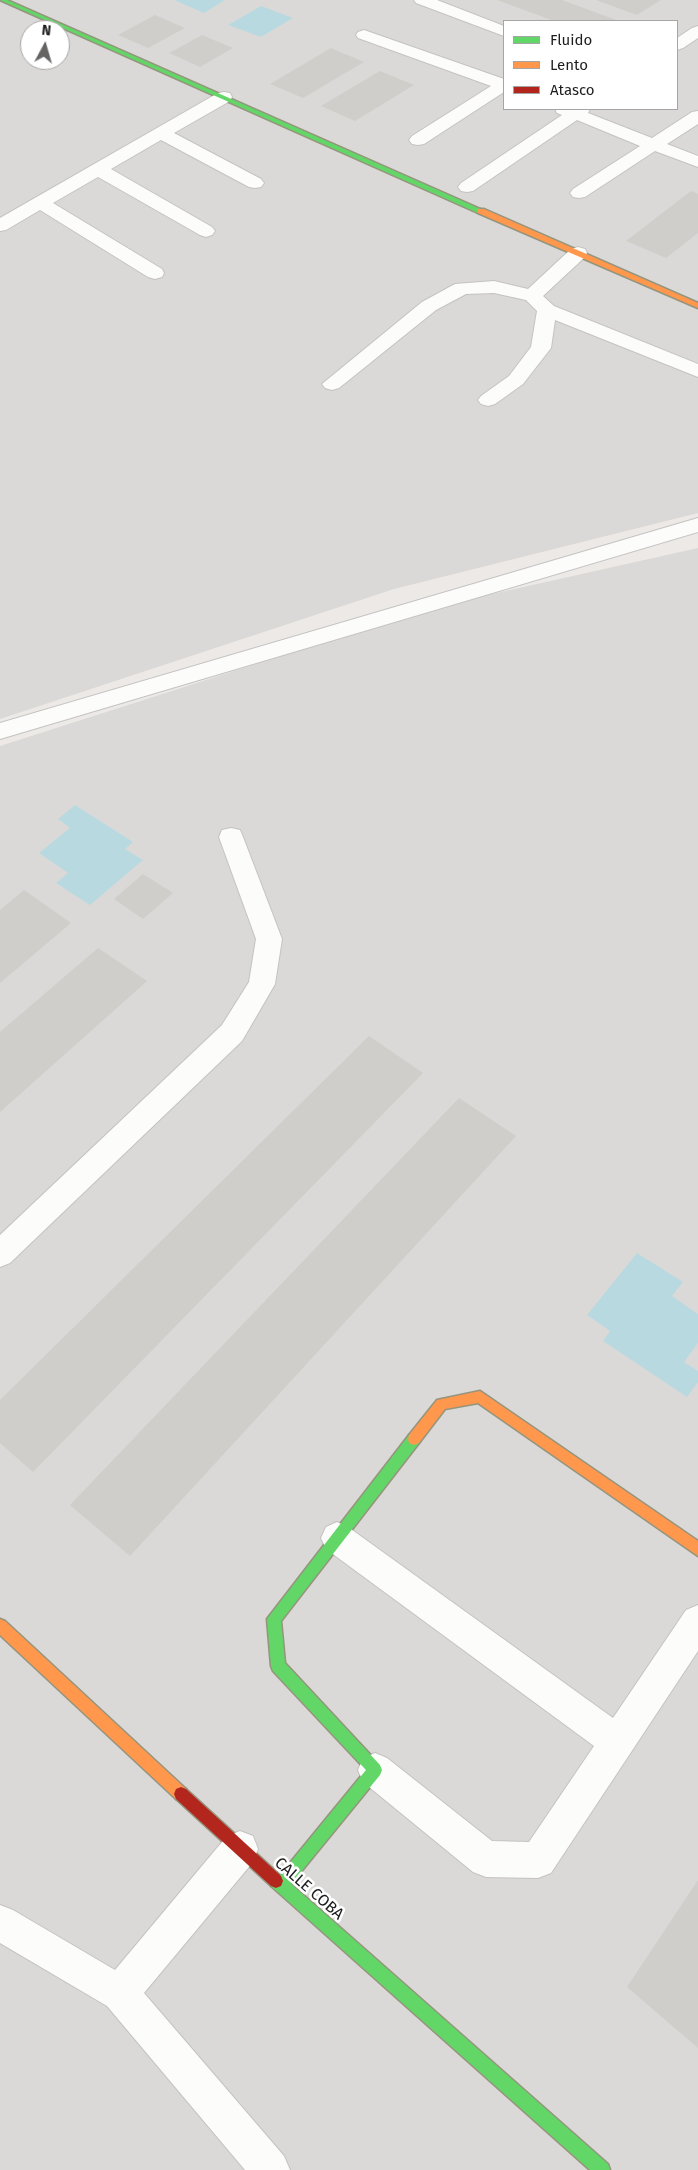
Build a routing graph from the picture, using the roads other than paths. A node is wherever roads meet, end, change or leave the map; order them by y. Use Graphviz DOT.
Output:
graph roads {
  1 [pos="2,0"];
  2 [pos="422,0"];
  3 [pos="503,31"];
  4 [pos="698,31"];
  5 [pos="364,35"];
  6 [pos="678,44"];
  7 [pos="503,85"];
  8 [pos="503,86"];
  9 [pos="224,98"];
  10 [pos="573,110"];
  11 [pos="698,116"];
  12 [pos="162,134"];
  13 [pos="418,140"];
  14 [pos="653,144"];
  15 [pos="698,162"];
  16 [pos="99,170"];
  17 [pos="256,183"];
  18 [pos="467,186"];
  19 [pos="579,192"];
  20 [pos="41,203"];
  21 [pos="0,226"];
  22 [pos="206,231"];
  23 [pos="578,253"];
  24 [pos="155,273"];
  25 [pos="532,296"];
  26 [pos="698,306"];
  27 [pos="547,310"];
  28 [pos="698,371"];
  29 [pos="332,384"];
  30 [pos="488,400"];
  31 [pos="698,525"];
  32 [pos="0,731"];
  33 [pos="231,837"];
  34 [pos="0,1254"];
  35 [pos="337,1538"];
  36 [pos="698,1549"];
  37 [pos="698,1622"];
  38 [pos="0,1626"];
  39 [pos="618,1743"];
  40 [pos="375,1770"];
  41 [pos="240,1849"];
  42 [pos="281,1885"];
  43 [pos="0,1923"];
  44 [pos="120,1993"];
  45 [pos="270,2170"];
  46 [pos="602,2170"];
  1 -- 9 [label="street"];
  2 -- 3 [label="street"];
  4 -- 6 [label="street"];
  5 -- 7 [label="street"];
  8 -- 13 [label="street"];
  9 -- 12 [label="street"];
  9 -- 23 [label="street"];
  10 -- 14 [label="street"];
  10 -- 18 [label="street"];
  11 -- 14 [label="street"];
  12 -- 16 [label="street"];
  12 -- 17 [label="street"];
  14 -- 15 [label="street"];
  14 -- 19 [label="street"];
  16 -- 20 [label="street"];
  16 -- 22 [label="street"];
  20 -- 21 [label="street"];
  20 -- 24 [label="street"];
  23 -- 25 [label="street"];
  23 -- 26 [label="street"];
  25 -- 27 [label="street"];
  25 -- 29 [label="street"];
  27 -- 28 [label="street"];
  27 -- 30 [label="street"];
  31 -- 32 [label="street"];
  33 -- 34 [label="street"];
  35 -- 36 [label="street"];
  35 -- 39 [label="street"];
  35 -- 40 [label="street"];
  37 -- 39 [label="street"];
  38 -- 41 [label="street, CALLE COBA"];
  39 -- 40 [label="street"];
  40 -- 42 [label="street"];
  41 -- 42 [label="street, CALLE COBA"];
  41 -- 44 [label="street"];
  42 -- 46 [label="street, CALLE COBA"];
  43 -- 44 [label="street"];
  44 -- 45 [label="street"];
}
